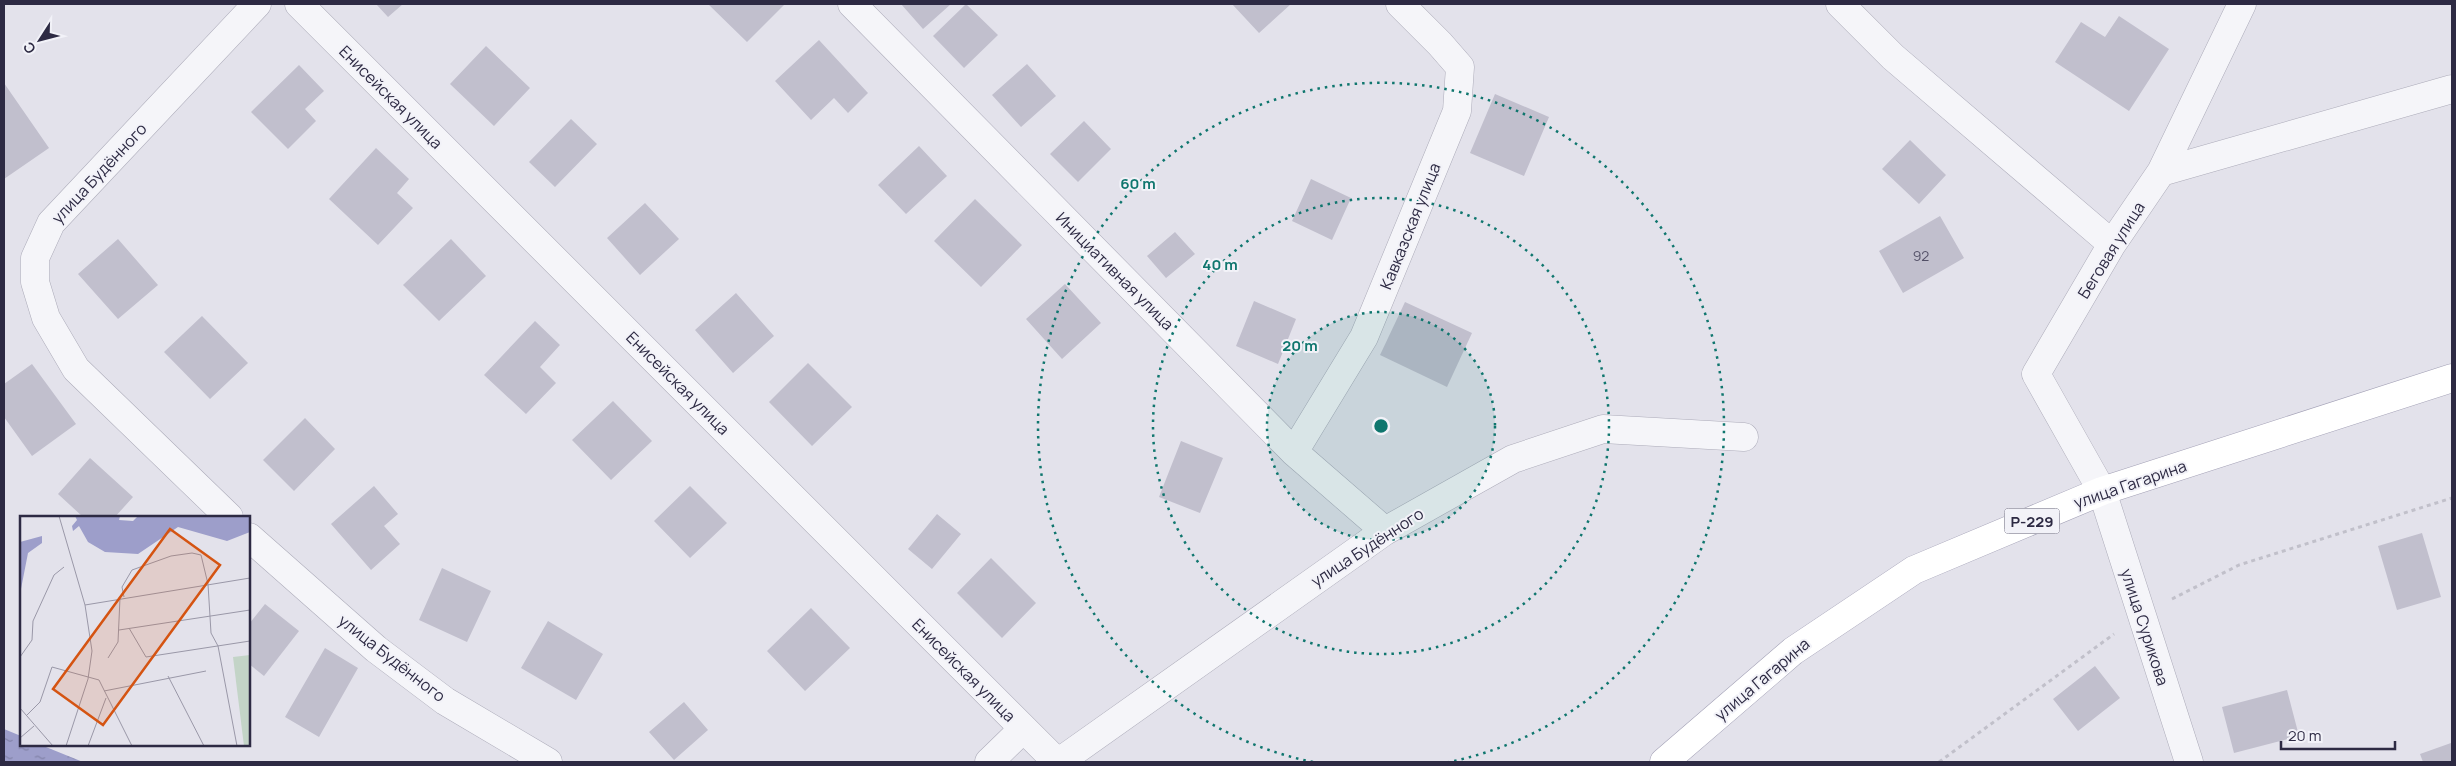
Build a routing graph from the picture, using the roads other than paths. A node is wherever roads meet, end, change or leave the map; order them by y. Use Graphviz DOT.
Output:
graph roads {
  1 [pos="257,4"];
  2 [pos="299,4"];
  3 [pos="852,4"];
  4 [pos="1400,4"];
  5 [pos="1840,4"];
  6 [pos="2242,4"];
  7 [pos="2452,89"];
  8 [pos="2161,172"];
  9 [pos="2112,244"];
  10 [pos="2452,378"];
  11 [pos="1744,437"];
  12 [pos="1294,452"];
  13 [pos="2102,491"];
  14 [pos="228,516"];
  15 [pos="1385,531"];
  16 [pos="250,538"];
  17 [pos="1023,729"];
  18 [pos="548,762"];
  19 [pos="989,762"];
  20 [pos="1058,762"];
  21 [pos="1664,762"];
  22 [pos="2189,762"];
  1 -- 14 [label="street, улица Будённого"];
  2 -- 17 [label="street, Енисейская улица"];
  3 -- 12 [label="street, Инициативная улица"];
  4 -- 12 [label="street, Кавказская улица"];
  5 -- 9 [label="street"];
  6 -- 8 [label="street, Беговая улица"];
  7 -- 8 [label="street"];
  8 -- 9 [label="street, Беговая улица"];
  9 -- 13 [label="street, Беговая улица"];
  10 -- 13 [label="main road, улица Гагарина / Р-229"];
  11 -- 15 [label="street, улица Будённого"];
  12 -- 15 [label="street, Инициативная улица"];
  13 -- 21 [label="main road, улица Гагарина / Р-229"];
  13 -- 22 [label="street, улица Сурикова"];
  15 -- 20 [label="street, улица Будённого"];
  16 -- 18 [label="street, улица Будённого"];
  17 -- 19 [label="street"];
  17 -- 20 [label="street, Енисейская улица"];
}
